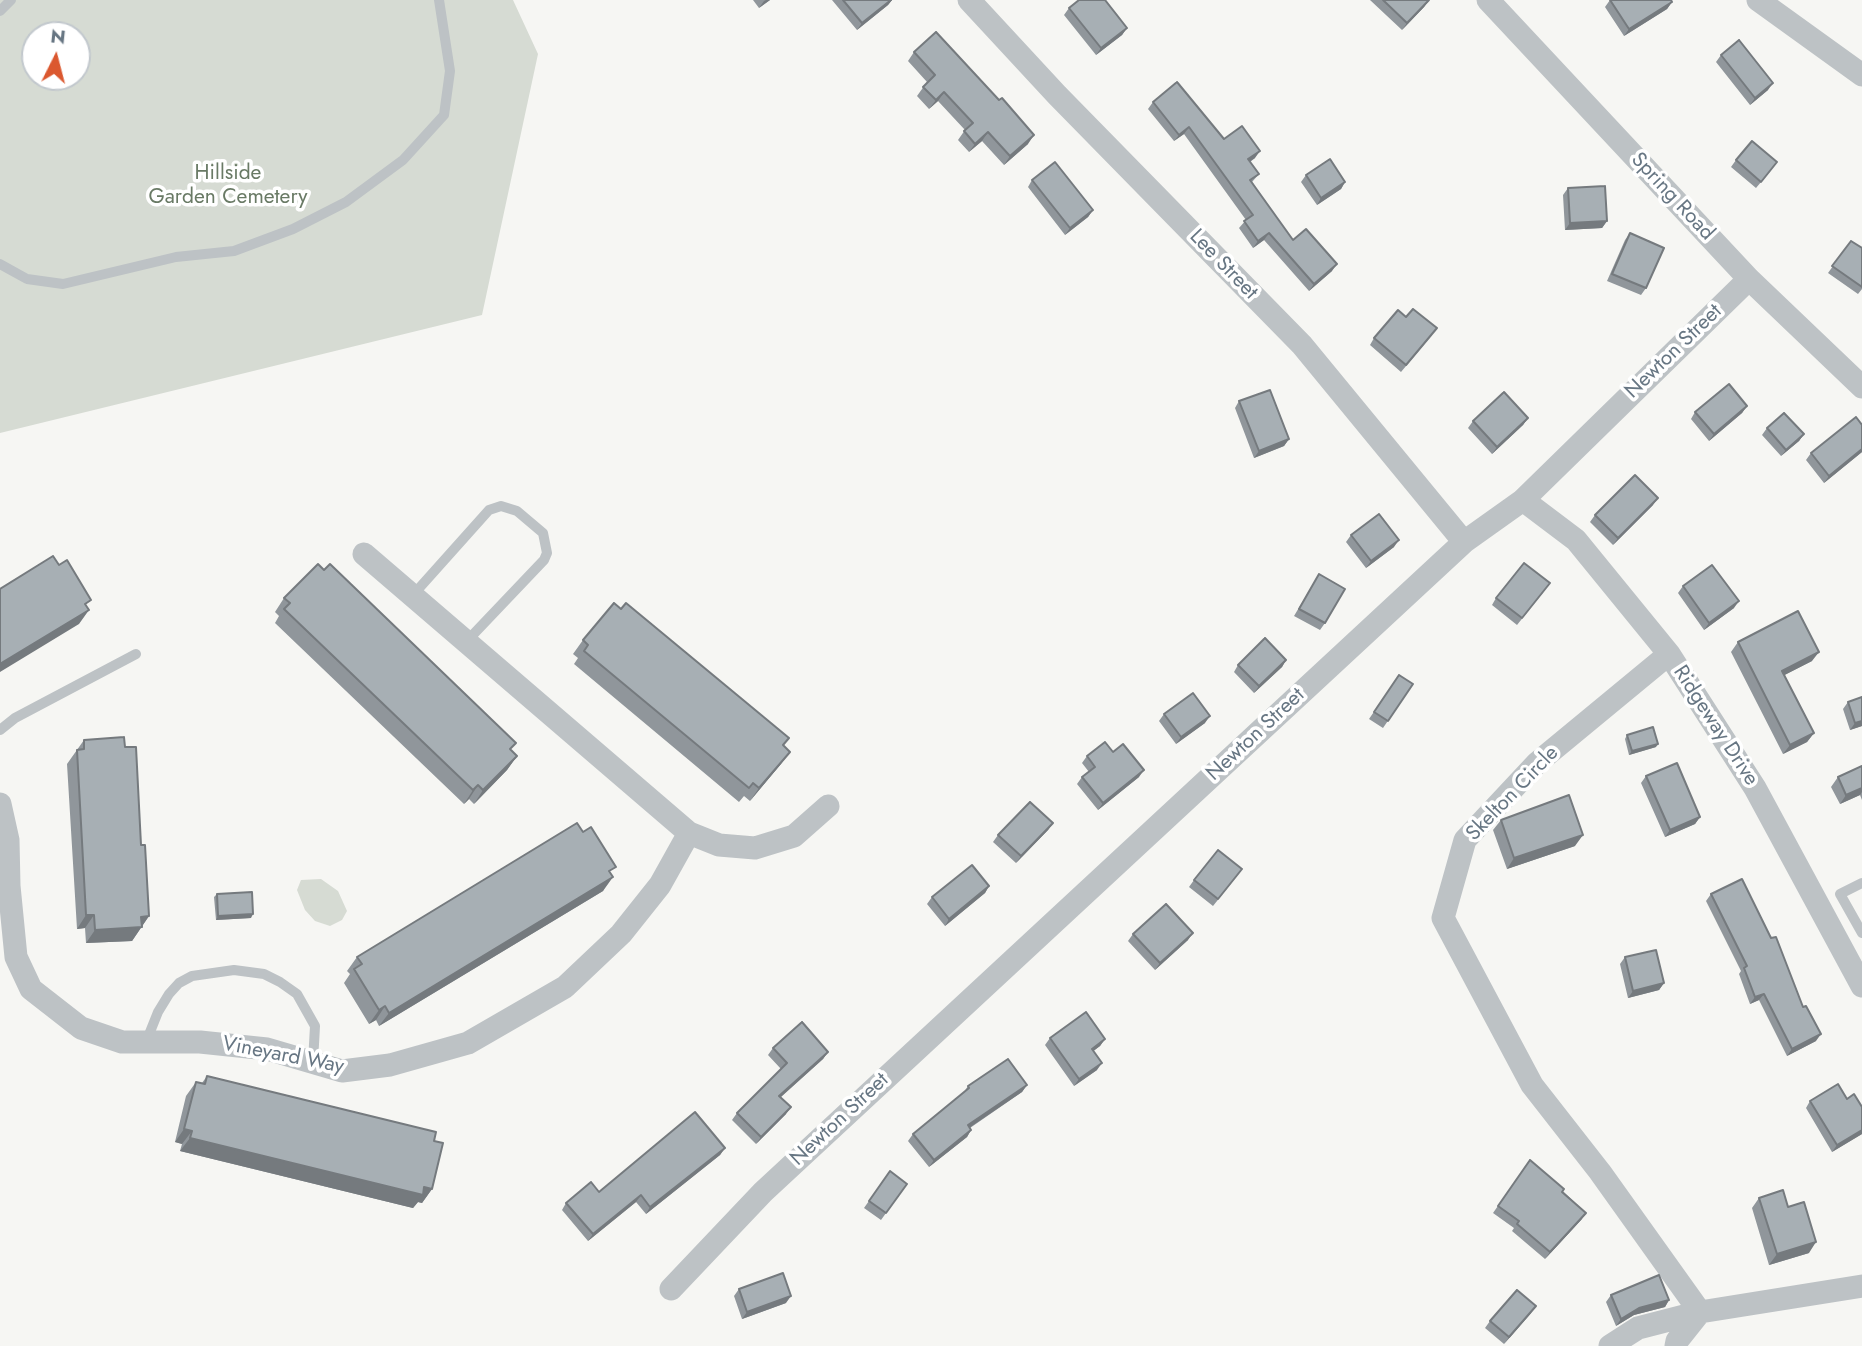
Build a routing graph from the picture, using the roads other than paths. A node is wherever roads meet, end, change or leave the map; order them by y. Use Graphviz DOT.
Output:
graph roads {
  1 [pos="11,0"];
  2 [pos="439,0"];
  3 [pos="969,0"];
  4 [pos="1488,0"];
  5 [pos="1758,0"];
  6 [pos="0,11"];
  7 [pos="1862,75"];
  8 [pos="0,264"];
  9 [pos="1748,279"];
  10 [pos="1862,387"];
  11 [pos="1523,500"];
  12 [pos="1464,541"];
  13 [pos="365,554"];
  14 [pos="413,595"];
  15 [pos="467,642"];
  16 [pos="136,654"];
  17 [pos="1669,654"];
  18 [pos="0,730"];
  19 [pos="0,804"];
  20 [pos="828,806"];
  21 [pos="690,833"];
  22 [pos="1862,883"];
  23 [pos="1862,933"];
  24 [pos="1862,986"];
  25 [pos="146,1042"];
  26 [pos="313,1062"];
  27 [pos="1862,1286"];
  28 [pos="671,1289"];
  29 [pos="1700,1312"];
  30 [pos="1610,1346"];
  31 [pos="1676,1346"];
  1 -- 6 [label="lane"];
  2 -- 8 [label="lane"];
  3 -- 12 [label="street, Lee Street"];
  4 -- 9 [label="street, Spring Road"];
  5 -- 7 [label="street"];
  9 -- 10 [label="street, Spring Road"];
  9 -- 11 [label="street, Newton Street"];
  11 -- 12 [label="street, Newton Street"];
  11 -- 17 [label="street, Ridgeway Drive"];
  12 -- 28 [label="street, Newton Street"];
  13 -- 14 [label="street"];
  14 -- 15 [label="street"];
  14 -- 15 [label="lane"];
  15 -- 21 [label="street"];
  16 -- 18 [label="lane"];
  17 -- 24 [label="street, Ridgeway Drive"];
  17 -- 29 [label="street, Skelton Circle"];
  19 -- 25 [label="street, Vineyard Way"];
  20 -- 21 [label="street"];
  21 -- 26 [label="street, Vineyard Way"];
  22 -- 23 [label="lane"];
  25 -- 26 [label="street, Vineyard Way"];
  25 -- 26 [label="lane"];
  27 -- 29 [label="street"];
  29 -- 30 [label="street"];
  29 -- 31 [label="street"];
}
